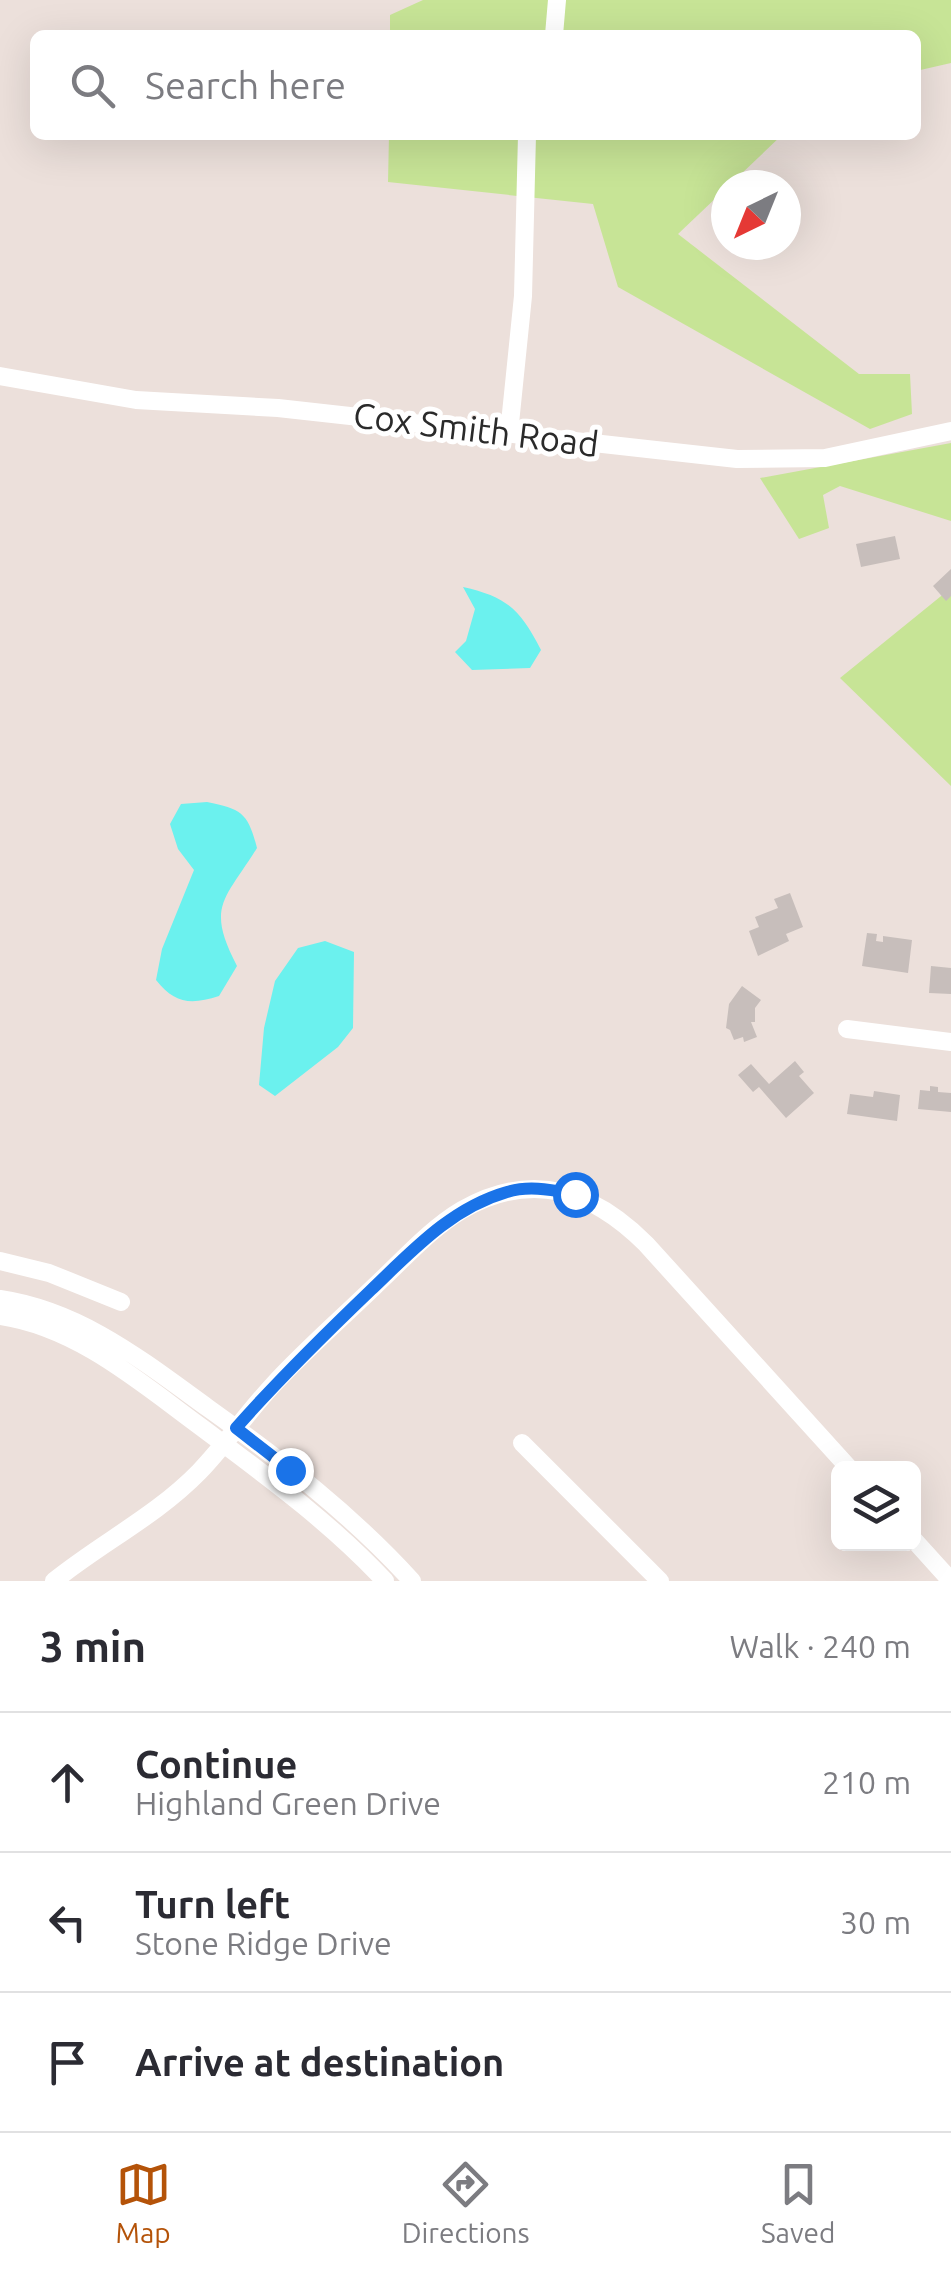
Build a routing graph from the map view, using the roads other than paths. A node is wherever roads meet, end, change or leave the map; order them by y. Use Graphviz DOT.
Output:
graph roads {
  1 [pos="557,0"];
  2 [pos="554,30"];
  3 [pos="527,140"];
  4 [pos="0,376"];
  5 [pos="951,431"];
  6 [pos="509,433"];
  7 [pos="847,1029"];
  8 [pos="951,1042"];
  9 [pos="0,1261"];
  10 [pos="0,1298"];
  11 [pos="121,1302"];
  12 [pos="0,1316"];
  13 [pos="119,1355"];
  14 [pos="236,1428"];
  15 [pos="522,1443"];
  16 [pos="223,1444"];
  17 [pos="843,1461"];
  18 [pos="921,1548"];
  19 [pos="408,1580"];
  20 [pos="54,1581"];
  21 [pos="384,1581"];
  22 [pos="660,1581"];
  23 [pos="951,1581"];
  1 -- 2 [label="street"];
  3 -- 6 [label="street"];
  4 -- 6 [label="street, Cox Smith Road"];
  5 -- 6 [label="street, Cox Smith Road"];
  7 -- 8 [label="street"];
  9 -- 11 [label="street"];
  10 -- 13 [label="street"];
  12 -- 13 [label="street"];
  13 -- 14 [label="street"];
  13 -- 16 [label="street"];
  14 -- 16 [label="street"];
  14 -- 17 [label="street"];
  14 -- 19 [label="street"];
  15 -- 22 [label="street"];
  16 -- 20 [label="street"];
  16 -- 21 [label="street"];
  18 -- 23 [label="street"];
}
